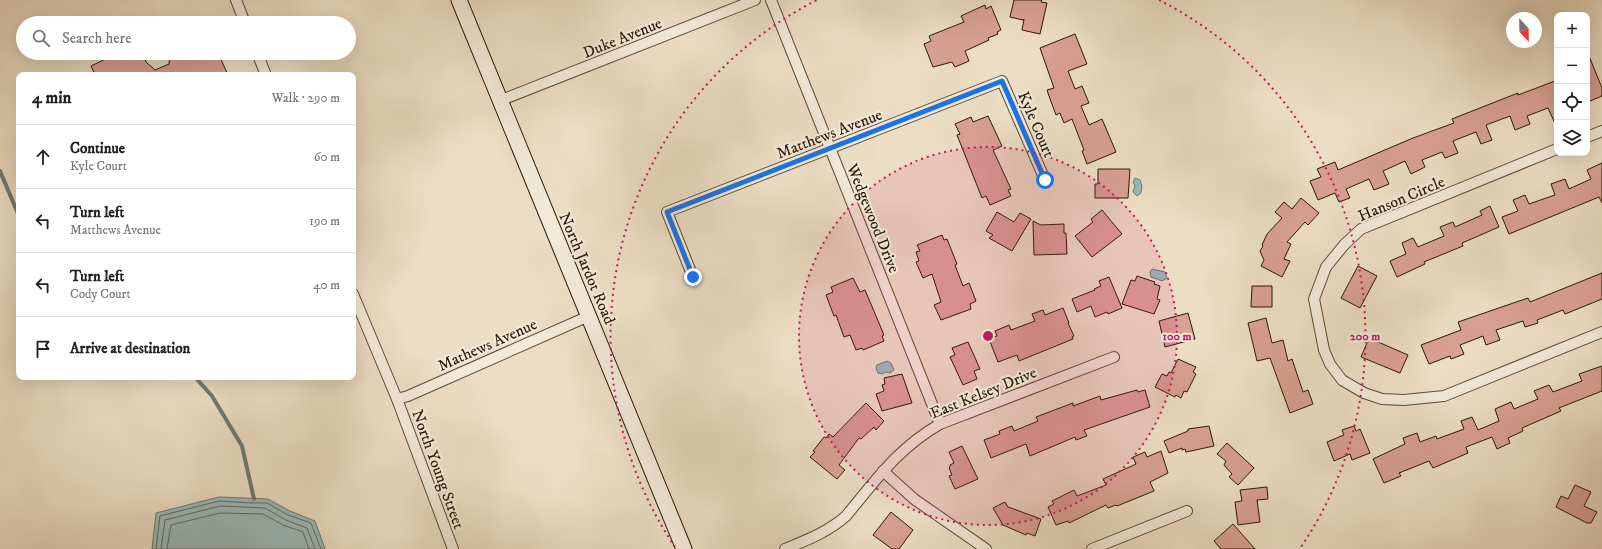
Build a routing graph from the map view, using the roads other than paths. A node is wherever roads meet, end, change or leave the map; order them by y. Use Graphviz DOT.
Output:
graph roads {
  1 [pos="236,0"];
  2 [pos="459,0"];
  3 [pos="755,0"];
  4 [pos="771,0"];
  5 [pos="242,16"];
  6 [pos="260,60"];
  7 [pos="265,72"];
  8 [pos="1002,81"];
  9 [pos="499,101"];
  10 [pos="1602,131"];
  11 [pos="1590,136"];
  12 [pos="830,149"];
  13 [pos="1554,150"];
  14 [pos="1045,180"];
  15 [pos="693,277"];
  16 [pos="356,301"];
  17 [pos="589,316"];
  18 [pos="1602,332"];
  19 [pos="1114,356"];
  20 [pos="397,399"];
  21 [pos="940,424"];
  22 [pos="883,471"];
  23 [pos="1187,511"];
  24 [pos="453,549"];
  25 [pos="684,549"];
  26 [pos="785,549"];
  27 [pos="986,549"];
  28 [pos="1092,549"];
  1 -- 5 [label="street"];
  2 -- 9 [label="main road, North Jardot Road"];
  3 -- 9 [label="street, Duke Avenue"];
  4 -- 12 [label="street, Wedgewood Drive"];
  6 -- 7 [label="street"];
  8 -- 12 [label="street, Matthews Avenue"];
  8 -- 14 [label="street, Kyle Court"];
  9 -- 17 [label="main road, North Jardot Road"];
  10 -- 11 [label="street"];
  12 -- 15 [label="street, Matthews Avenue"];
  12 -- 21 [label="street, Wedgewood Drive"];
  13 -- 18 [label="street, Hanson Circle"];
  16 -- 20 [label="street, North Young Street"];
  17 -- 20 [label="street, Mathews Avenue"];
  17 -- 25 [label="main road, North Jardot Road"];
  19 -- 21 [label="street, East Kelsey Drive"];
  20 -- 24 [label="street, North Young Street"];
  21 -- 22 [label="street, East Kelsey Drive"];
  22 -- 26 [label="street, East Kelsey Drive"];
  22 -- 27 [label="street"];
  23 -- 28 [label="street"];
}
